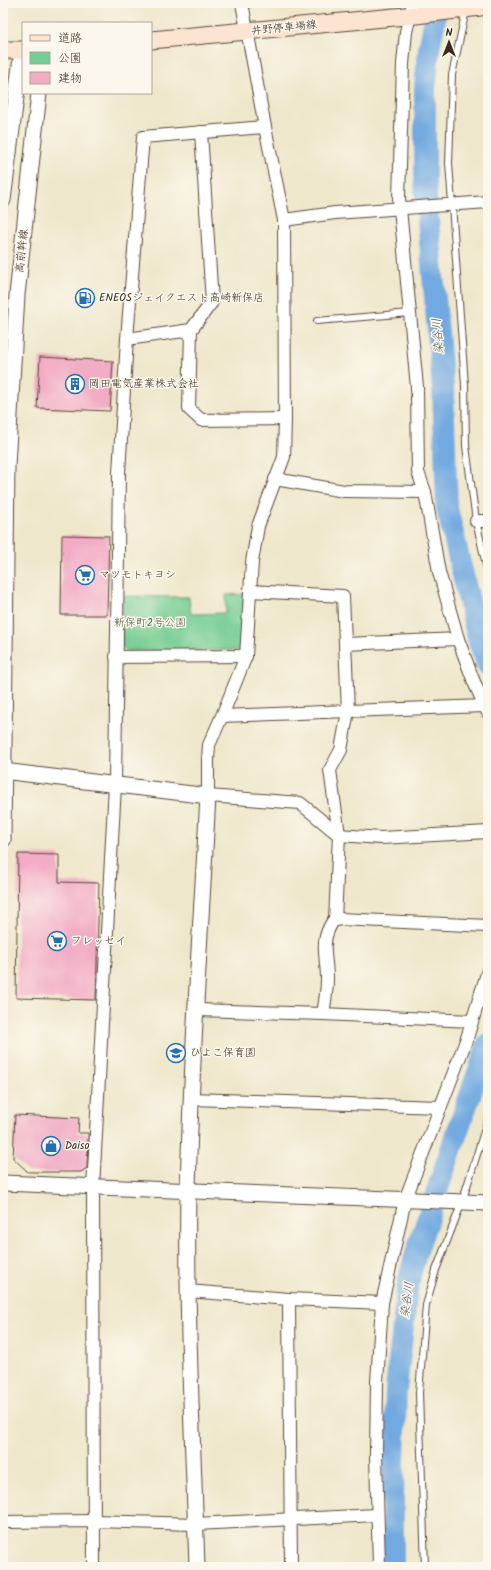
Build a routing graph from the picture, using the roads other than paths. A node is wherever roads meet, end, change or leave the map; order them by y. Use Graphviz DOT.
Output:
graph roads {
  1 [pos="242,3"];
  2 [pos="488,6"];
  3 [pos="464,9"];
  4 [pos="413,11"];
  5 [pos="248,32"];
  6 [pos="152,40"];
  7 [pos="3,50"];
  8 [pos="22,50"];
  9 [pos="22,58"];
  10 [pos="39,94"];
  11 [pos="265,127"];
  12 [pos="201,132"];
  13 [pos="3,200"];
  14 [pos="488,202"];
  15 [pos="450,205"];
  16 [pos="403,209"];
  17 [pos="284,220"];
  18 [pos="410,313"];
  19 [pos="317,321"];
  20 [pos="190,330"];
  21 [pos="127,339"];
  22 [pos="285,419"];
  23 [pos="275,479"];
  24 [pos="425,492"];
  25 [pos="482,521"];
  26 [pos="488,574"];
  27 [pos="250,591"];
  28 [pos="458,639"];
  29 [pos="345,644"];
  30 [pos="116,656"];
  31 [pos="246,656"];
  32 [pos="486,709"];
  33 [pos="348,711"];
  34 [pos="222,716"];
  35 [pos="3,771"];
  36 [pos="115,785"];
  37 [pos="208,796"];
  38 [pos="488,832"];
  39 [pos="339,835"];
  40 [pos="3,840"];
  41 [pos="335,920"];
  42 [pos="488,926"];
  43 [pos="488,970"];
  44 [pos="196,1010"];
  45 [pos="323,1014"];
  46 [pos="472,1021"];
  47 [pos="191,1099"];
  48 [pos="440,1108"];
  49 [pos="488,1119"];
  50 [pos="3,1183"];
  51 [pos="93,1188"];
  52 [pos="188,1191"];
  53 [pos="408,1200"];
  54 [pos="460,1202"];
  55 [pos="488,1203"];
  56 [pos="188,1290"];
  57 [pos="289,1299"];
  58 [pos="382,1303"];
  59 [pos="378,1515"];
  60 [pos="290,1520"];
  61 [pos="94,1521"];
  62 [pos="3,1522"];
  63 [pos="195,1524"];
  64 [pos="94,1567"];
  65 [pos="197,1567"];
  66 [pos="291,1567"];
  67 [pos="379,1567"];
  68 [pos="425,1567"];
  1 -- 5 [label="street"];
  2 -- 3 [label="main road"];
  3 -- 4 [label="main road, 井野停車場線"];
  3 -- 15 [label="lane"];
  4 -- 5 [label="main road, 井野停車場線"];
  4 -- 16 [label="street"];
  5 -- 6 [label="main road, 井野停車場線"];
  5 -- 11 [label="street"];
  7 -- 8 [label="main road"];
  9 -- 13 [label="street"];
  10 -- 35 [label="street, 高前幹線"];
  11 -- 12 [label="street"];
  11 -- 17 [label="street"];
  12 -- 20 [label="street"];
  12 -- 21 [label="street"];
  14 -- 15 [label="street"];
  15 -- 16 [label="street"];
  15 -- 25 [label="lane"];
  16 -- 17 [label="street"];
  16 -- 18 [label="street"];
  17 -- 22 [label="street"];
  18 -- 19 [label="lane"];
  18 -- 24 [label="street"];
  20 -- 21 [label="street"];
  20 -- 22 [label="street"];
  21 -- 30 [label="street"];
  22 -- 23 [label="street"];
  23 -- 24 [label="street"];
  23 -- 27 [label="street"];
  24 -- 28 [label="street"];
  25 -- 26 [label="lane"];
  27 -- 29 [label="street"];
  27 -- 31 [label="street"];
  28 -- 29 [label="street"];
  28 -- 32 [label="street"];
  29 -- 33 [label="street"];
  30 -- 31 [label="street"];
  30 -- 36 [label="street"];
  31 -- 34 [label="street"];
  32 -- 33 [label="street"];
  33 -- 34 [label="street"];
  33 -- 39 [label="street"];
  34 -- 37 [label="street"];
  35 -- 36 [label="street"];
  35 -- 40 [label="street, 高前幹線"];
  36 -- 37 [label="street"];
  36 -- 51 [label="street"];
  37 -- 39 [label="street"];
  37 -- 44 [label="street"];
  38 -- 39 [label="street"];
  39 -- 41 [label="street"];
  41 -- 42 [label="street"];
  41 -- 45 [label="street"];
  43 -- 46 [label="street"];
  44 -- 45 [label="street"];
  44 -- 47 [label="street"];
  45 -- 46 [label="street"];
  46 -- 48 [label="street"];
  47 -- 48 [label="street"];
  47 -- 52 [label="street"];
  48 -- 53 [label="street"];
  49 -- 54 [label="lane"];
  50 -- 51 [label="street"];
  51 -- 52 [label="street"];
  51 -- 61 [label="street"];
  52 -- 53 [label="street"];
  52 -- 56 [label="street"];
  53 -- 54 [label="street"];
  53 -- 58 [label="street"];
  54 -- 55 [label="street"];
  54 -- 68 [label="lane"];
  56 -- 57 [label="street"];
  56 -- 63 [label="street"];
  57 -- 58 [label="street"];
  57 -- 60 [label="street"];
  58 -- 59 [label="street"];
  59 -- 60 [label="street"];
  59 -- 67 [label="street"];
  60 -- 63 [label="street"];
  60 -- 66 [label="street"];
  61 -- 62 [label="street"];
  61 -- 63 [label="street"];
  61 -- 64 [label="street"];
  63 -- 65 [label="street"];
}
